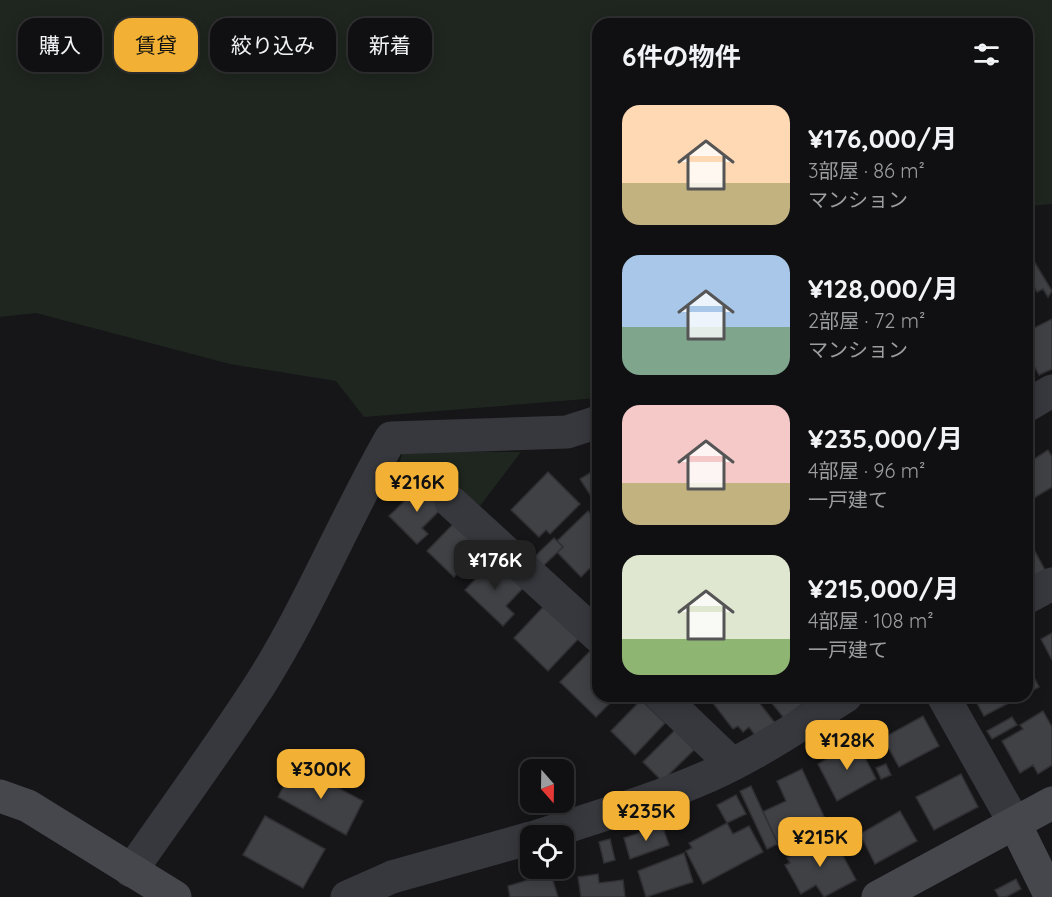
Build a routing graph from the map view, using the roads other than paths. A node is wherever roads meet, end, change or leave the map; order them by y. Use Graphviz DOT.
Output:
graph roads {
  1 [pos="1052,391"];
  2 [pos="1033,402"];
  3 [pos="592,424"];
  4 [pos="451,502"];
  5 [pos="1052,584"];
  6 [pos="1033,594"];
  7 [pos="592,628"];
  8 [pos="667,702"];
  9 [pos="837,702"];
  10 [pos="946,702"];
  11 [pos="732,764"];
  12 [pos="0,796"];
  13 [pos="1052,804"];
  14 [pos="1015,824"];
  15 [pos="573,825"];
  16 [pos="520,841"];
  17 [pos="131,871"];
  18 [pos="175,897"];
  19 [pos="347,897"];
  20 [pos="878,897"];
  21 [pos="1051,897"];
  1 -- 2 [label="street"];
  3 -- 17 [label="street"];
  4 -- 7 [label="street"];
  5 -- 6 [label="street"];
  8 -- 11 [label="street"];
  9 -- 11 [label="street"];
  10 -- 14 [label="street"];
  11 -- 15 [label="street"];
  12 -- 17 [label="street"];
  13 -- 14 [label="street"];
  14 -- 20 [label="street"];
  14 -- 21 [label="street"];
  16 -- 19 [label="street"];
  17 -- 18 [label="street"];
}
